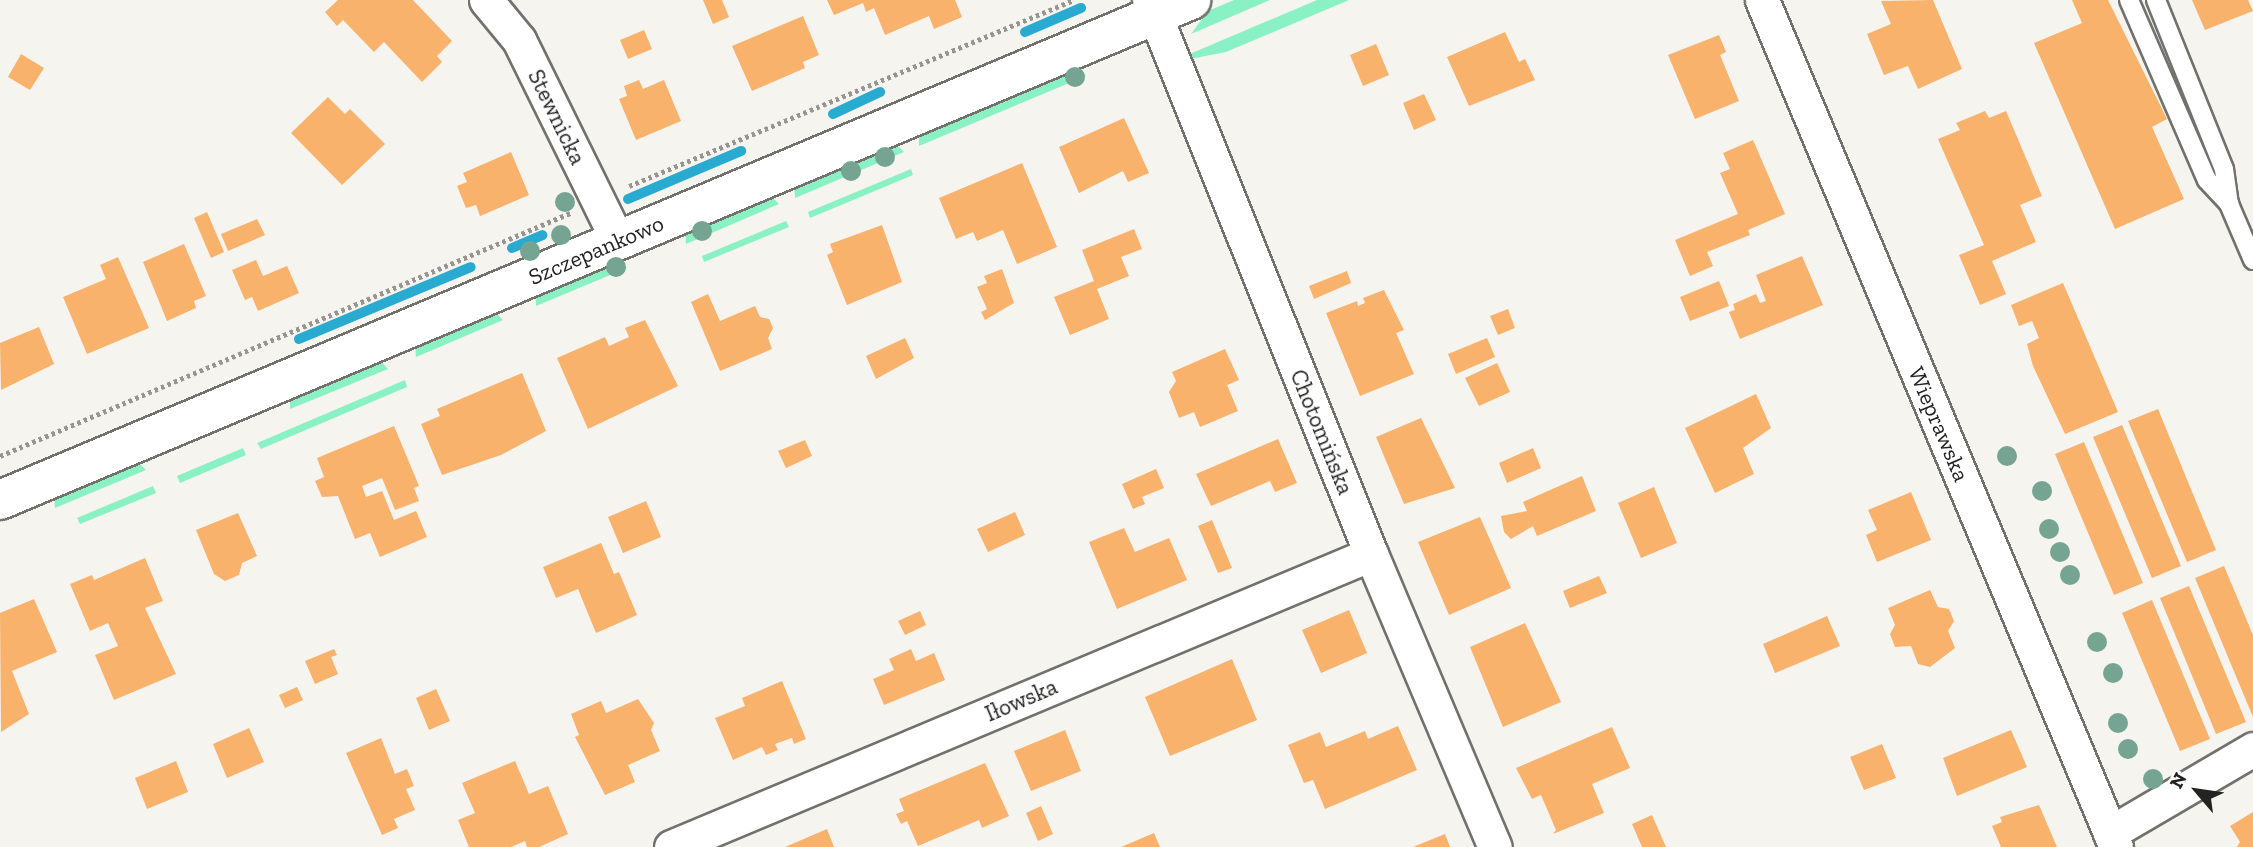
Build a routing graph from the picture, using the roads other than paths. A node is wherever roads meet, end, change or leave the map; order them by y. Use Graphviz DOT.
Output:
graph roads {
  1 [pos="486,0"];
  2 [pos="1191,0"];
  3 [pos="1762,0"];
  4 [pos="2129,0"];
  5 [pos="2156,0"];
  6 [pos="1152,8"];
  7 [pos="2229,204"];
  8 [pos="618,241"];
  9 [pos="2253,260"];
  10 [pos="0,500"];
  11 [pos="1371,554"];
  12 [pos="2253,749"];
  13 [pos="2113,840"];
  14 [pos="671,847"];
  15 [pos="1495,847"];
  1 -- 8 [label="street, Stewnicka"];
  2 -- 6 [label="street, Szczepankowo"];
  3 -- 13 [label="street, Wieprawska"];
  4 -- 7 [label="lane"];
  5 -- 7 [label="lane"];
  6 -- 8 [label="street, Szczepankowo"];
  6 -- 11 [label="street, Chotomińska"];
  7 -- 9 [label="lane"];
  8 -- 10 [label="street, Szczepankowo"];
  11 -- 14 [label="street, Iłowska"];
  11 -- 15 [label="street, Chotomińska"];
  12 -- 13 [label="street"];
}
